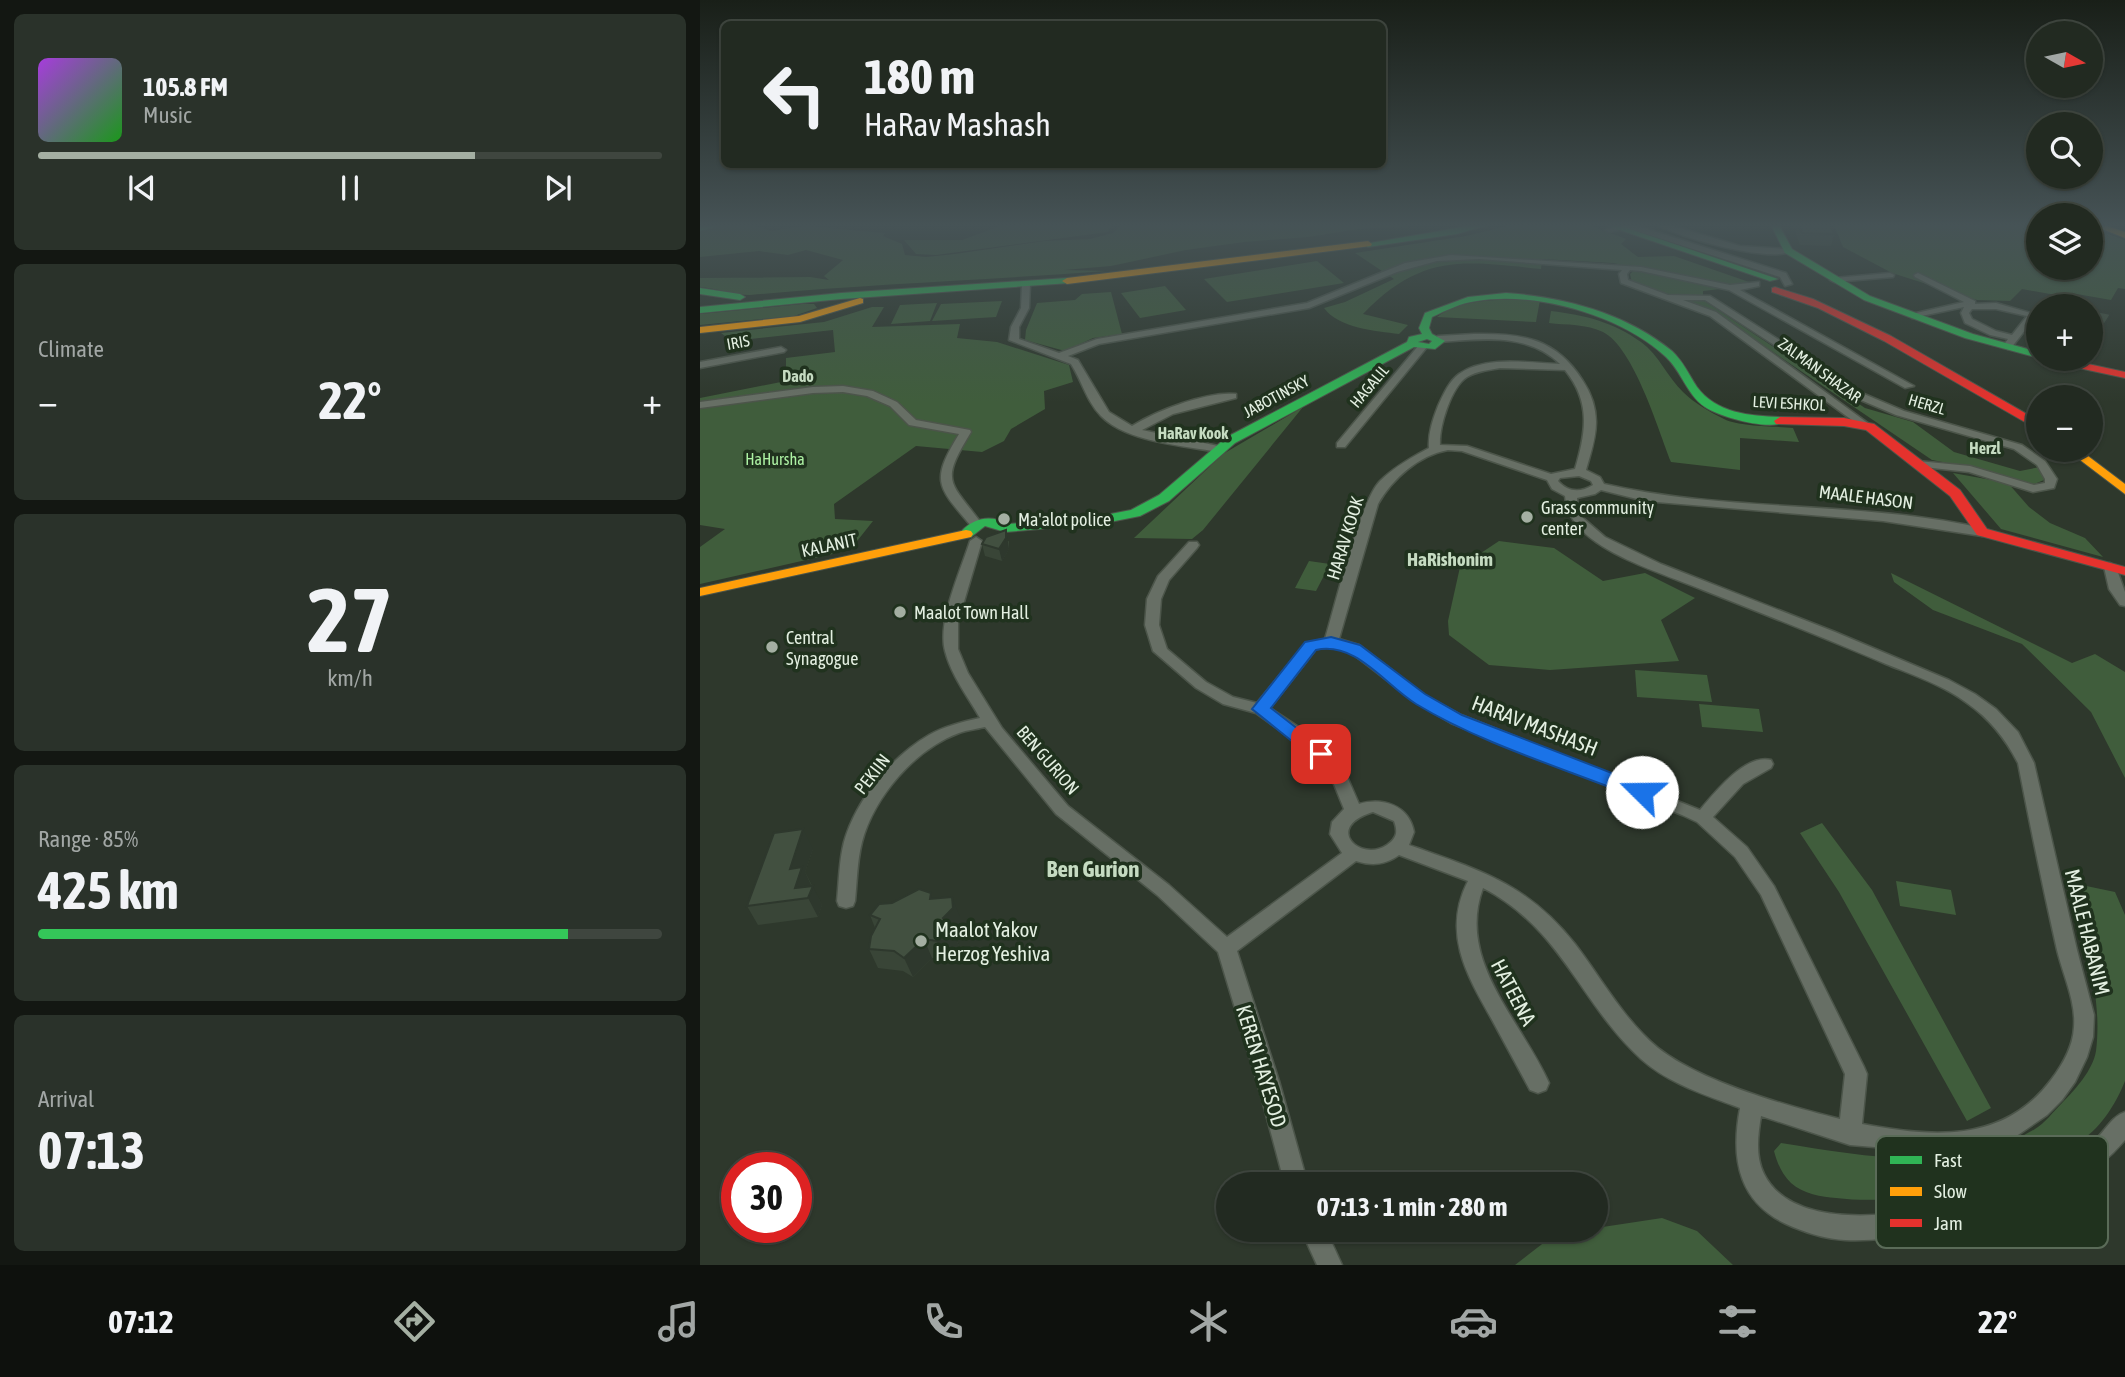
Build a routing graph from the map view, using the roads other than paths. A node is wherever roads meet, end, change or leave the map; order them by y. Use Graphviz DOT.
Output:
graph roads {
  1 [pos="938,284"];
  2 [pos="1026,284"];
  3 [pos="1362,284"];
  4 [pos="1632,284"];
  5 [pos="1693,284"];
  6 [pos="1708,284"];
  7 [pos="1841,284"];
  8 [pos="1935,284"];
  9 [pos="1772,285"];
  10 [pos="700,290"];
  11 [pos="1733,290"];
  12 [pos="905,291"];
  13 [pos="772,296"];
  14 [pos="1666,297"];
  15 [pos="791,300"];
  16 [pos="700,304"];
  17 [pos="700,310"];
  18 [pos="1915,316"];
  19 [pos="700,328"];
  20 [pos="1996,328"];
  21 [pos="1424,340"];
  22 [pos="2013,340"];
  23 [pos="2026,348"];
  24 [pos="781,350"];
  25 [pos="1060,356"];
  26 [pos="700,365"];
  27 [pos="1567,367"];
  28 [pos="2103,370"];
  29 [pos="2125,375"];
  30 [pos="1909,386"];
  31 [pos="1232,396"];
  32 [pos="700,405"];
  33 [pos="2026,409"];
  34 [pos="2026,418"];
  35 [pos="1864,424"];
  36 [pos="1134,430"];
  37 [pos="1341,445"];
  38 [pos="1219,449"];
  39 [pos="1435,449"];
  40 [pos="2103,460"];
  41 [pos="2089,462"];
  42 [pos="1918,464"];
  43 [pos="1580,472"];
  44 [pos="2125,477"];
  45 [pos="1553,478"];
  46 [pos="1599,485"];
  47 [pos="2125,490"];
  48 [pos="1570,493"];
  49 [pos="1982,532"];
  50 [pos="973,533"];
  51 [pos="1193,545"];
  52 [pos="2118,569"];
  53 [pos="700,592"];
  54 [pos="2125,602"];
  55 [pos="1331,642"];
  56 [pos="1261,709"];
  57 [pos="989,721"];
  58 [pos="1765,764"];
  59 [pos="1353,811"];
  60 [pos="1703,818"];
  61 [pos="1398,848"];
  62 [pos="1353,854"];
  63 [pos="1479,877"];
  64 [pos="846,901"];
  65 [pos="1226,948"];
  66 [pos="1538,1083"];
  67 [pos="1752,1104"];
  68 [pos="2125,1122"];
  69 [pos="1850,1134"];
  70 [pos="1989,1136"];
  71 [pos="1876,1137"];
  72 [pos="2108,1141"];
  73 [pos="1293,1172"];
  74 [pos="1876,1225"];
  75 [pos="1319,1242"];
  76 [pos="1330,1265"];
  1 -- 13 [label="main road"];
  2 -- 12 [label="main road"];
  2 -- 25 [label="street"];
  3 -- 25 [label="street"];
  4 -- 14 [label="street, ZALMAN SHAZAR"];
  5 -- 11 [label="street"];
  6 -- 9 [label="street"];
  7 -- 18 [label="main road"];
  8 -- 18 [label="street"];
  9 -- 11 [label="street"];
  9 -- 33 [label="main road"];
  9 -- 34 [label="main road"];
  10 -- 13 [label="main road"];
  11 -- 30 [label="street"];
  12 -- 15 [label="main road"];
  12 -- 19 [label="main road"];
  13 -- 16 [label="main road"];
  14 -- 35 [label="street, ZALMAN SHAZAR"];
  14 -- 42 [label="street, HERZL"];
  15 -- 17 [label="main road"];
  15 -- 19 [label="main road"];
  18 -- 22 [label="main road"];
  20 -- 22 [label="street"];
  21 -- 27 [label="street, JABOTINSKY"];
  21 -- 35 [label="main road, LEVI ESHKOL"];
  21 -- 37 [label="street, HAGALIL"];
  21 -- 38 [label="main road, JABOTINSKY"];
  22 -- 22 [label="street"];
  22 -- 23 [label="main road"];
  24 -- 26 [label="street, IRIS"];
  25 -- 36 [label="street"];
  27 -- 39 [label="street"];
  27 -- 43 [label="street, JABOTINSKY"];
  28 -- 29 [label="main road"];
  31 -- 36 [label="street"];
  32 -- 50 [label="street"];
  35 -- 42 [label="main road, ZALMAN SHAZAR"];
  36 -- 38 [label="street"];
  38 -- 50 [label="main road, JABOTINSKY"];
  39 -- 45 [label="street"];
  39 -- 55 [label="street, HARAV KOOK"];
  40 -- 44 [label="main road"];
  41 -- 47 [label="main road"];
  42 -- 49 [label="main road, ZALMAN SHAZAR"];
  43 -- 45 [label="street"];
  43 -- 46 [label="street"];
  45 -- 48 [label="street"];
  46 -- 48 [label="street"];
  46 -- 49 [label="street, MAALE HASON"];
  48 -- 70 [label="street, MAALE HABANIM"];
  49 -- 52 [label="main road, MAALE HASON"];
  50 -- 53 [label="main road, KALANIT"];
  50 -- 57 [label="street, BEN GURION"];
  51 -- 56 [label="street"];
  52 -- 54 [label="street"];
  55 -- 56 [label="street"];
  55 -- 60 [label="street, HARAV MASHASH"];
  56 -- 59 [label="street"];
  57 -- 64 [label="street, PEKIIN"];
  57 -- 65 [label="street, BEN GURION"];
  58 -- 60 [label="street"];
  59 -- 61 [label="street"];
  59 -- 62 [label="street"];
  60 -- 69 [label="street, HARAV MASHASH"];
  61 -- 62 [label="street"];
  61 -- 63 [label="street, MAALE HABANIM"];
  62 -- 65 [label="street"];
  63 -- 66 [label="street, HATEENA"];
  63 -- 67 [label="street, MAALE HABANIM"];
  65 -- 73 [label="street, KEREN HAYESOD"];
  67 -- 69 [label="street, MAALE HABANIM"];
  67 -- 74 [label="street"];
  68 -- 72 [label="street"];
  69 -- 71 [label="street, MAALE HABANIM"];
  75 -- 76 [label="street"];
}
